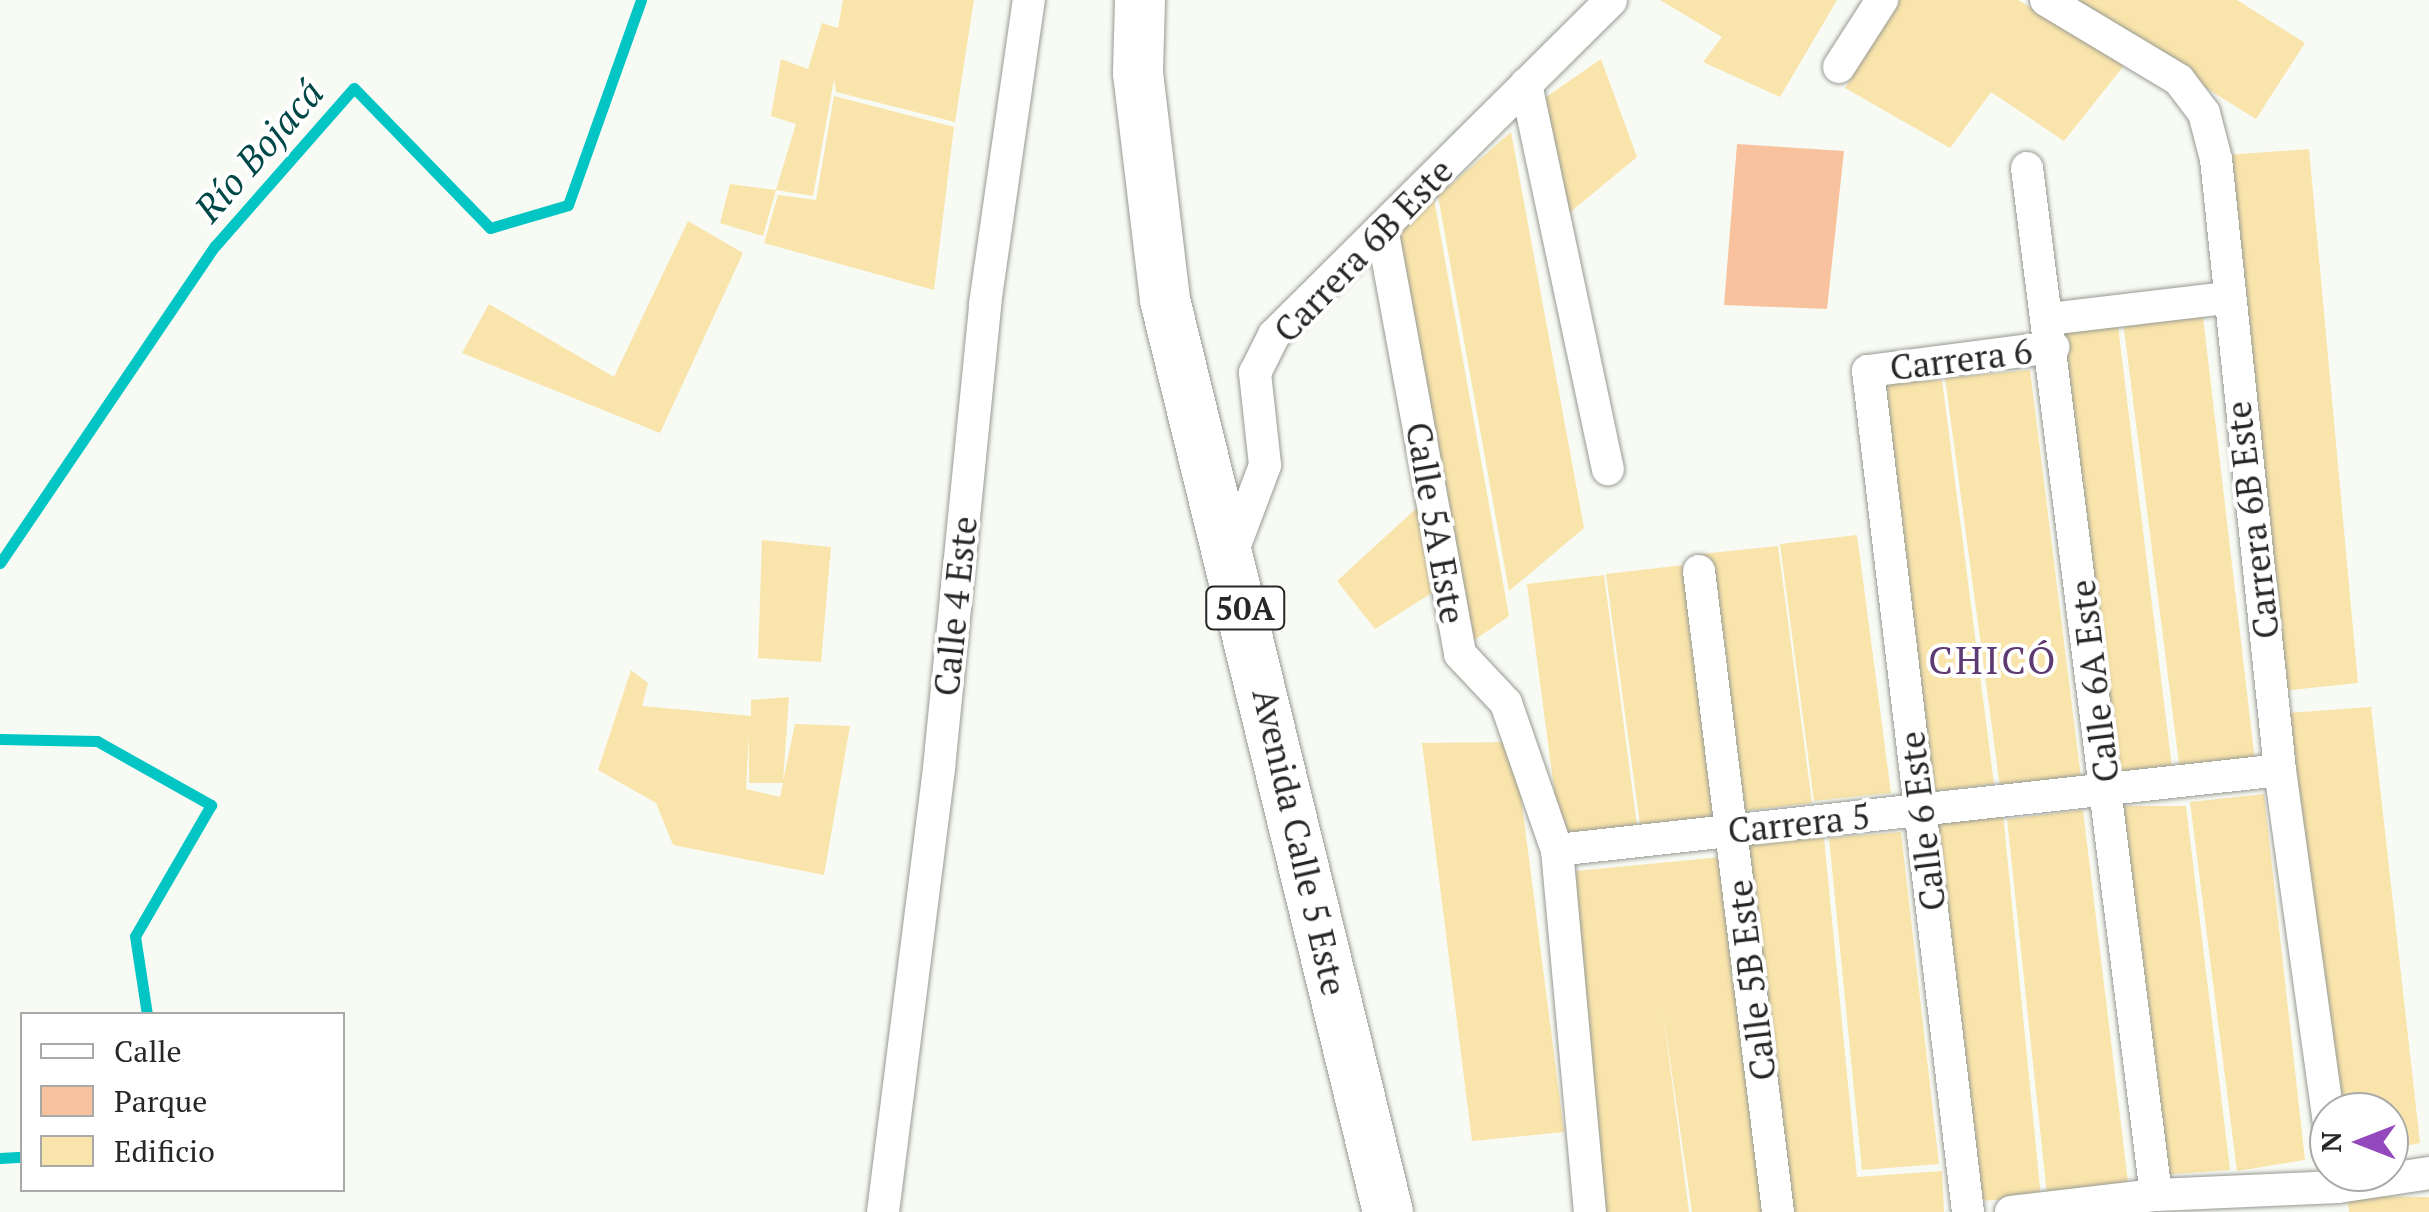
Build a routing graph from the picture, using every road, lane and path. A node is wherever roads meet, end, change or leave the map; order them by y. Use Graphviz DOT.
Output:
graph roads {
  1 [pos="1029,0"];
  2 [pos="1140,0"];
  3 [pos="1611,0"];
  4 [pos="1882,0"];
  5 [pos="2046,0"];
  6 [pos="1839,66"];
  7 [pos="1526,84"];
  8 [pos="2027,168"];
  9 [pos="1382,228"];
  10 [pos="2226,298"];
  11 [pos="2051,333"];
  12 [pos="1868,371"];
  13 [pos="1608,468"];
  14 [pos="1232,553"];
  15 [pos="1699,570"];
  16 [pos="2280,770"];
  17 [pos="2107,790"];
  18 [pos="1920,810"];
  19 [pos="1733,830"];
  20 [pos="1557,850"];
  21 [pos="2325,1092"];
  22 [pos="2309,1191"];
  23 [pos="2156,1196"];
  24 [pos="884,1212"];
  25 [pos="1388,1212"];
  26 [pos="1590,1212"];
  27 [pos="1778,1212"];
  28 [pos="1968,1212"];
  29 [pos="2010,1212"];
  1 -- 24 [label="street, Calle 4 Este"];
  2 -- 14 [label="main road, Avenida Calle 5 Este / 50A"];
  3 -- 7 [label="street, Carrera 6B Este"];
  4 -- 6 [label="street"];
  5 -- 10 [label="street, Carrera 6B Este"];
  7 -- 9 [label="street, Carrera 6B Este"];
  7 -- 13 [label="street"];
  8 -- 11 [label="street, Calle 6A Este"];
  9 -- 14 [label="street, Carrera 6B Este"];
  9 -- 20 [label="street, Calle 5A Este"];
  10 -- 11 [label="street, Carrera 6"];
  10 -- 16 [label="street, Carrera 6B Este"];
  11 -- 12 [label="street, Carrera 6"];
  11 -- 17 [label="street, Calle 6A Este"];
  12 -- 18 [label="street, Calle 6 Este"];
  14 -- 25 [label="main road, Avenida Calle 5 Este / 50A"];
  15 -- 19 [label="street, Calle 5B Este"];
  16 -- 17 [label="street, Carrera 5"];
  16 -- 21 [label="street, Carrera 6B Este"];
  17 -- 18 [label="street, Carrera 5"];
  17 -- 23 [label="street, Calle 6A Este"];
  18 -- 19 [label="street, Carrera 5"];
  18 -- 28 [label="street, Calle 6 Este"];
  19 -- 20 [label="street, Carrera 5"];
  19 -- 27 [label="street, Calle 5B Este"];
  20 -- 26 [label="street, Calle 5A Este"];
  22 -- 23 [label="street"];
  23 -- 29 [label="street"];
}
